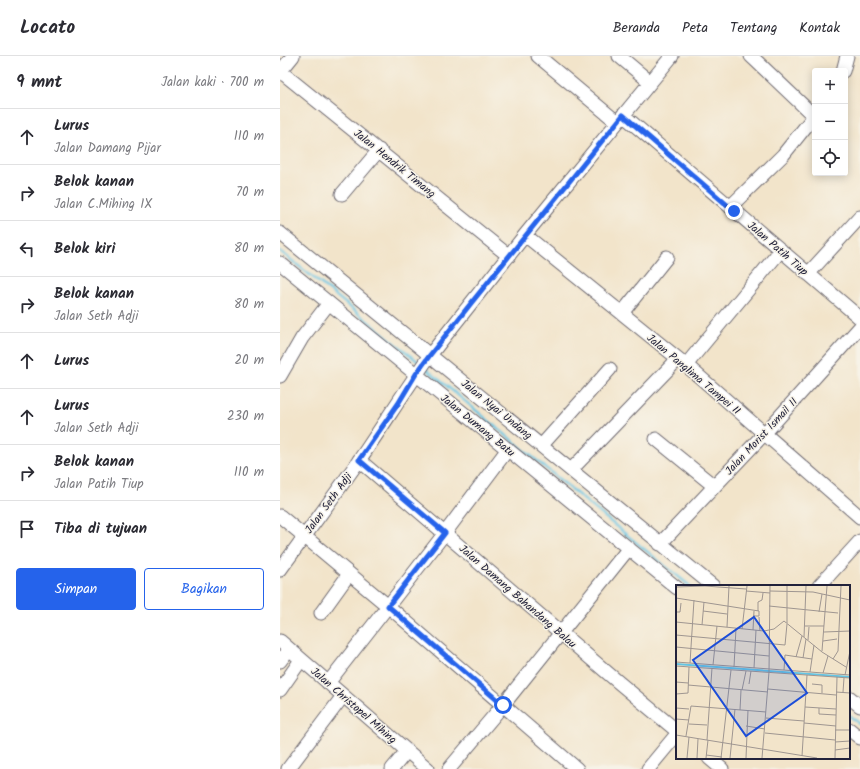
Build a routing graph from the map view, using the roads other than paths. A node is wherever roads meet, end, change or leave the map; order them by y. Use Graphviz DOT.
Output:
graph roads {
  1 [pos="293,56"];
  2 [pos="538,56"];
  3 [pos="619,56"];
  4 [pos="672,56"];
  5 [pos="751,56"];
  6 [pos="847,56"];
  7 [pos="844,68"];
  8 [pos="280,71"];
  9 [pos="650,82"];
  10 [pos="812,112"];
  11 [pos="620,119"];
  12 [pos="812,119"];
  13 [pos="379,150"];
  14 [pos="342,194"];
  15 [pos="730,207"];
  16 [pos="860,217"];
  17 [pos="280,233"];
  18 [pos="525,235"];
  19 [pos="781,250"];
  20 [pos="509,256"];
  21 [pos="667,257"];
  22 [pos="280,263"];
  23 [pos="808,274"];
  24 [pos="329,303"];
  25 [pos="622,313"];
  26 [pos="860,318"];
  27 [pos="860,327"];
  28 [pos="429,356"];
  29 [pos="682,362"];
  30 [pos="610,369"];
  31 [pos="417,372"];
  32 [pos="280,376"];
  33 [pos="764,434"];
  34 [pos="656,439"];
  35 [pos="542,445"];
  36 [pos="508,449"];
  37 [pos="359,460"];
  38 [pos="571,470"];
  39 [pos="714,486"];
  40 [pos="280,516"];
  41 [pos="860,517"];
  42 [pos="445,533"];
  43 [pos="304,537"];
  44 [pos="860,541"];
  45 [pos="660,544"];
  46 [pos="629,548"];
  47 [pos="280,570"];
  48 [pos="349,574"];
  49 [pos="711,585"];
  50 [pos="820,585"];
  51 [pos="676,587"];
  52 [pos="388,606"];
  53 [pos="321,613"];
  54 [pos="560,632"];
  55 [pos="285,645"];
  56 [pos="301,660"];
  57 [pos="280,661"];
  58 [pos="328,682"];
  59 [pos="280,690"];
  60 [pos="344,696"];
  61 [pos="850,698"];
  62 [pos="503,705"];
  63 [pos="860,706"];
  64 [pos="850,730"];
  65 [pos="676,731"];
  66 [pos="676,733"];
  67 [pos="860,738"];
  68 [pos="407,751"];
  69 [pos="710,759"];
  70 [pos="288,769"];
  71 [pos="392,769"];
  72 [pos="428,769"];
  73 [pos="449,769"];
  74 [pos="577,769"];
  75 [pos="648,769"];
  76 [pos="722,769"];
  1 -- 8 [label="street"];
  2 -- 11 [label="street, Jalan Patih Tiup"];
  3 -- 9 [label="street"];
  4 -- 9 [label="street"];
  5 -- 10 [label="street"];
  6 -- 7 [label="street"];
  8 -- 13 [label="street, Jalan Hendrik Timang"];
  9 -- 11 [label="street"];
  11 -- 15 [label="street, Jalan Patih Tiup"];
  11 -- 18 [label="street"];
  12 -- 15 [label="street"];
  13 -- 14 [label="street"];
  13 -- 20 [label="street, Jalan Hendrik Timang"];
  15 -- 19 [label="street, Jalan Patih Tiup"];
  16 -- 23 [label="street"];
  17 -- 28 [label="street, Jalan Nyai Undang"];
  18 -- 20 [label="street"];
  18 -- 25 [label="street, Jalan Panglima Tampei II"];
  19 -- 23 [label="street, Jalan Patih Tiup"];
  19 -- 29 [label="street"];
  20 -- 28 [label="street"];
  21 -- 25 [label="street"];
  22 -- 24 [label="street, Jalan Dumang Batu"];
  23 -- 26 [label="street, Jalan Patih Tiup"];
  24 -- 31 [label="street, Jalan Dumang Batu"];
  24 -- 32 [label="street"];
  25 -- 29 [label="street, Jalan Panglima Tampei II"];
  27 -- 33 [label="street, Jalan Morist Ismail II"];
  28 -- 31 [label="street, Jalan Seth Adji"];
  28 -- 35 [label="street, Jalan Nyai Undang"];
  29 -- 33 [label="street, Jalan Panglima Tampei II"];
  29 -- 38 [label="street"];
  30 -- 35 [label="street"];
  31 -- 36 [label="street, Jalan Dumang Batu"];
  31 -- 37 [label="street, Jalan Seth Adji"];
  33 -- 39 [label="street, Jalan Morist Ismail II"];
  33 -- 41 [label="street, Jalan Panglima Tampei II"];
  34 -- 39 [label="street"];
  35 -- 38 [label="street, Jalan Nyai Undang"];
  36 -- 42 [label="street"];
  36 -- 46 [label="street, Jalan Dumang Batu"];
  37 -- 42 [label="street, Jalan Damang Bahandang Balau"];
  37 -- 43 [label="street, Jalan Seth Adji"];
  38 -- 45 [label="street, Jalan Nyai Undang"];
  39 -- 45 [label="street, Jalan Morist Ismail II"];
  40 -- 43 [label="street"];
  42 -- 52 [label="street"];
  42 -- 54 [label="street, Jalan Damang Bahandang Balau"];
  43 -- 47 [label="street, Jalan Seth Adji"];
  43 -- 48 [label="street"];
  44 -- 50 [label="street"];
  45 -- 49 [label="street, Jalan Nyai Undang"];
  46 -- 51 [label="street, Jalan Dumang Batu"];
  46 -- 54 [label="street"];
  48 -- 52 [label="street"];
  48 -- 53 [label="street"];
  52 -- 58 [label="street"];
  52 -- 62 [label="street"];
  54 -- 62 [label="street"];
  54 -- 65 [label="street, Jalan Damang Bahandang Balau"];
  55 -- 56 [label="street, Jalan Christopel Mihing"];
  55 -- 57 [label="street"];
  56 -- 58 [label="street, Jalan Christopel Mihing"];
  56 -- 59 [label="street"];
  58 -- 60 [label="street, Jalan Christopel Mihing"];
  60 -- 68 [label="street, Jalan Christopel Mihing"];
  60 -- 70 [label="street"];
  61 -- 63 [label="street"];
  62 -- 73 [label="street"];
  62 -- 74 [label="street"];
  64 -- 67 [label="street"];
  66 -- 75 [label="street"];
  68 -- 71 [label="street"];
  68 -- 72 [label="street, Jalan Christopel Mihing"];
  69 -- 76 [label="street"];
}
